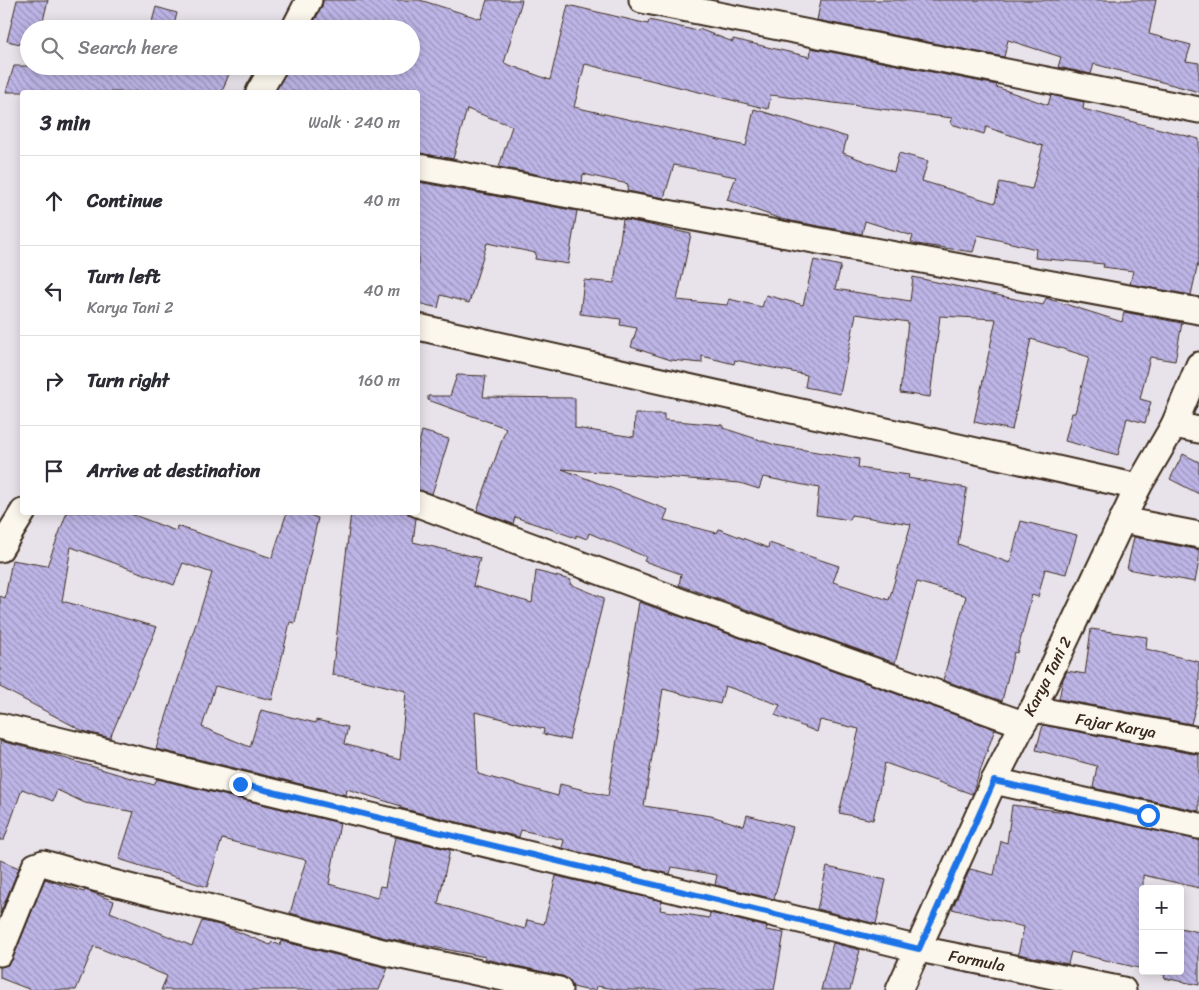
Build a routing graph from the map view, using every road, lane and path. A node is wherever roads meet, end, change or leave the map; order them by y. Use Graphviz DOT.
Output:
graph roads {
  1 [pos="310,0"];
  2 [pos="642,0"];
  3 [pos="299,20"];
  4 [pos="269,75"];
  5 [pos="260,90"];
  6 [pos="1199,110"];
  7 [pos="420,166"];
  8 [pos="1199,311"];
  9 [pos="420,327"];
  10 [pos="1199,365"];
  11 [pos="1174,425"];
  12 [pos="1199,430"];
  13 [pos="1138,487"];
  14 [pos="420,505"];
  15 [pos="20,515"];
  16 [pos="1122,520"];
  17 [pos="1199,535"];
  18 [pos="0,550"];
  19 [pos="1028,717"];
  20 [pos="0,726"];
  21 [pos="1199,740"];
  22 [pos="994,781"];
  23 [pos="1199,826"];
  24 [pos="919,949"];
  25 [pos="0,953"];
  26 [pos="559,990"];
  27 [pos="899,990"];
  28 [pos="1123,990"];
  1 -- 3 [label="street"];
  2 -- 6 [label="street"];
  4 -- 5 [label="street"];
  7 -- 8 [label="street"];
  9 -- 13 [label="street"];
  10 -- 11 [label="street, Karya Tani 2"];
  11 -- 12 [label="street"];
  11 -- 13 [label="street, Karya Tani 2"];
  13 -- 16 [label="street, Karya Tani 2"];
  14 -- 19 [label="street, Fajar Karya"];
  15 -- 18 [label="street"];
  16 -- 17 [label="street"];
  16 -- 19 [label="street, Karya Tani 2"];
  19 -- 21 [label="street, Fajar Karya"];
  19 -- 22 [label="street, Karya Tani 2"];
  20 -- 24 [label="street, Formula"];
  22 -- 23 [label="street"];
  22 -- 24 [label="street, Karya Tani 2"];
  24 -- 27 [label="street, Karya Tani 2"];
  24 -- 28 [label="street, Formula"];
  25 -- 26 [label="street"];
}
